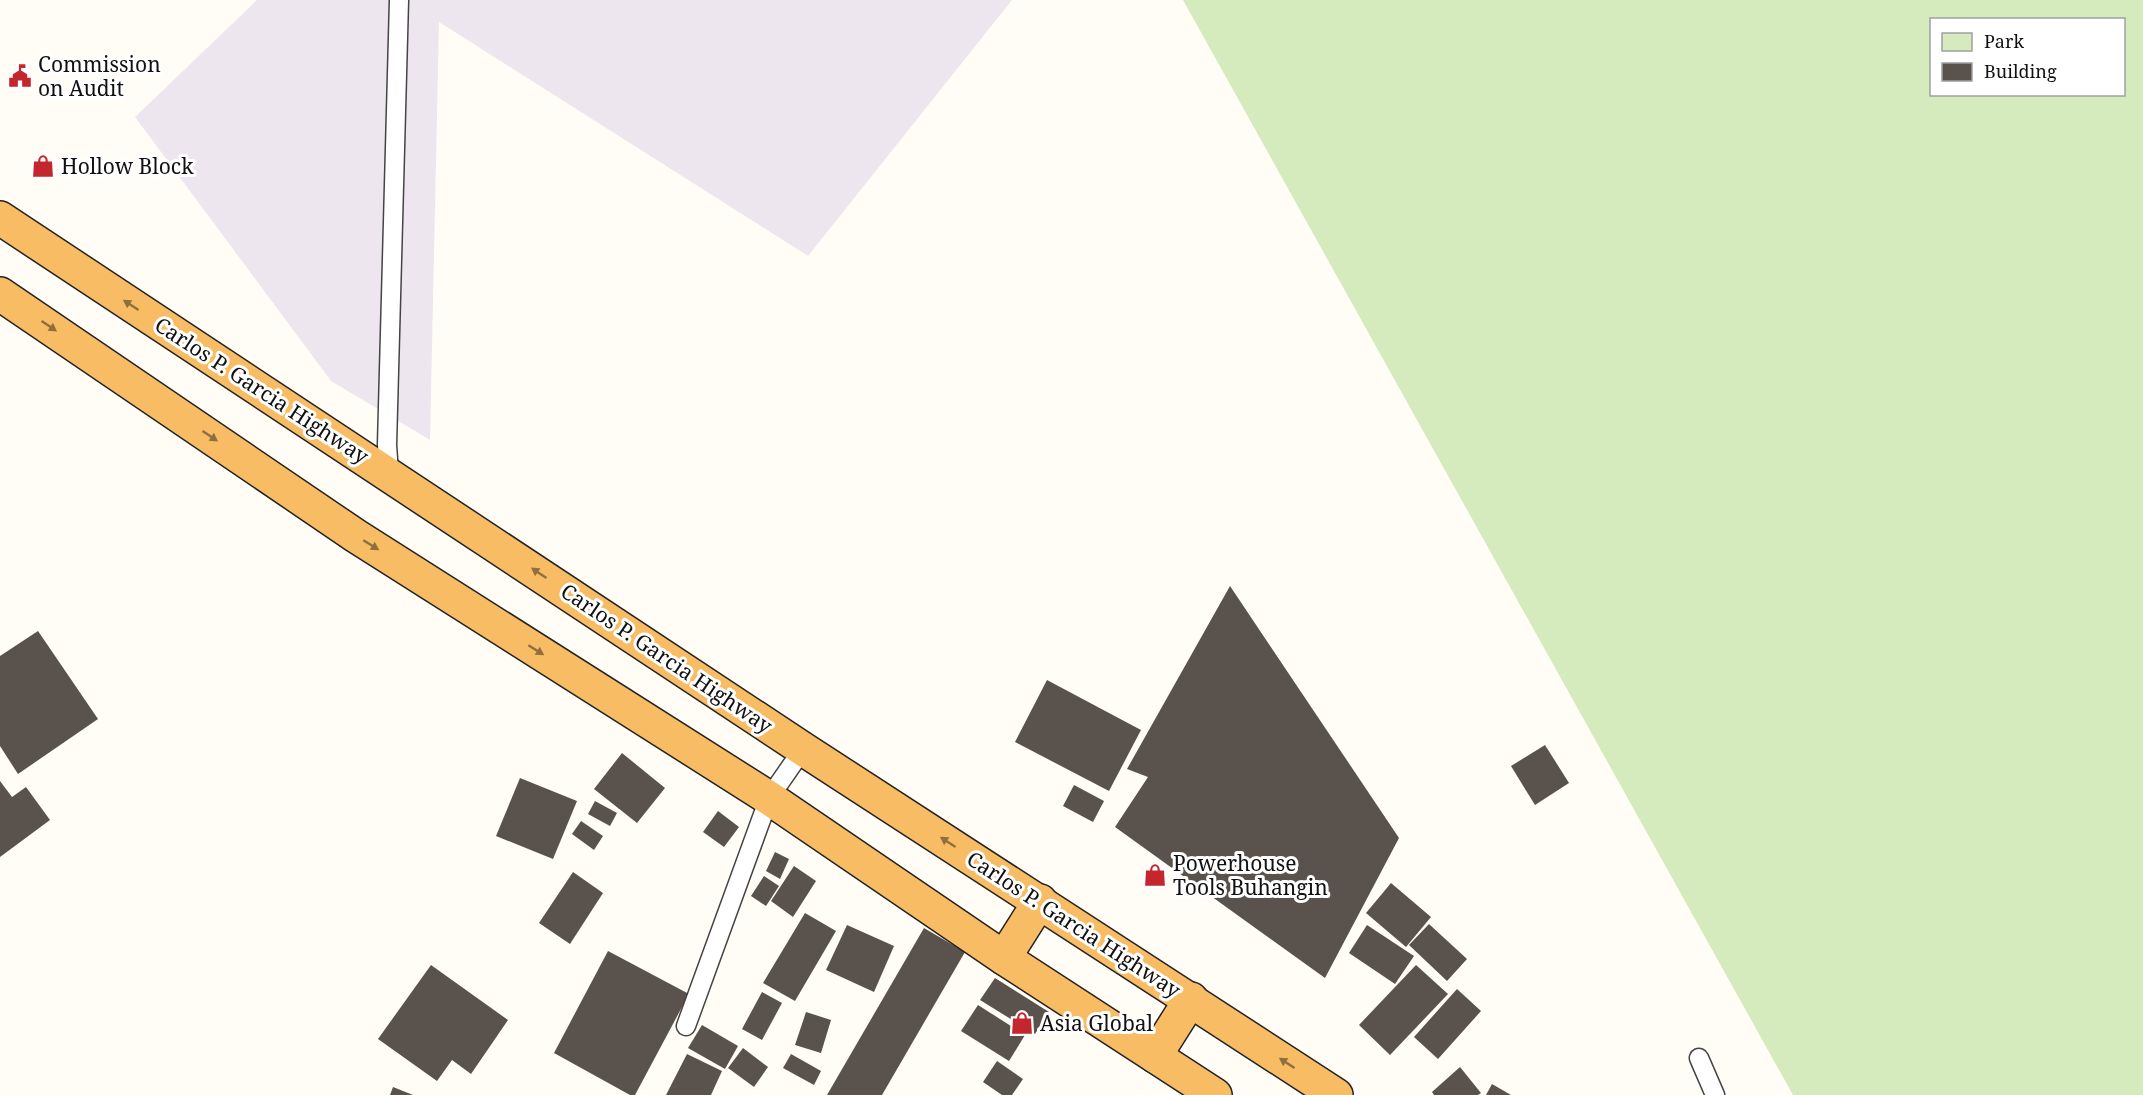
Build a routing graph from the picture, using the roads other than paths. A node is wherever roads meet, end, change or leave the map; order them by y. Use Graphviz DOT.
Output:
graph roads {
  1 [pos="399,0"];
  2 [pos="0,218"];
  3 [pos="0,294"];
  4 [pos="389,474"];
  5 [pos="803,748"];
  6 [pos="769,798"];
  7 [pos="1040,901"];
  8 [pos="1004,958"];
  9 [pos="1191,999"];
  10 [pos="686,1026"];
  11 [pos="1155,1056"];
  12 [pos="1698,1058"];
  13 [pos="1215,1095"];
  14 [pos="1336,1095"];
  15 [pos="1716,1095"];
  1 -- 4 [label="lane"];
  4 -- 2 [label="highway, Carlos P. Garcia Highway, one-way"];
  3 -- 6 [label="highway, one-way"];
  5 -- 4 [label="highway, Carlos P. Garcia Highway, one-way"];
  5 -- 6 [label="lane"];
  7 -- 5 [label="highway, Carlos P. Garcia Highway, one-way"];
  6 -- 8 [label="highway"];
  6 -- 10 [label="lane"];
  7 -- 8 [label="highway"];
  7 -- 9 [label="highway, Carlos P. Garcia Highway"];
  8 -- 11 [label="highway"];
  9 -- 11 [label="highway"];
  14 -- 9 [label="highway, Carlos P. Garcia Highway, one-way"];
  11 -- 13 [label="highway"];
  12 -- 15 [label="lane"];
}
